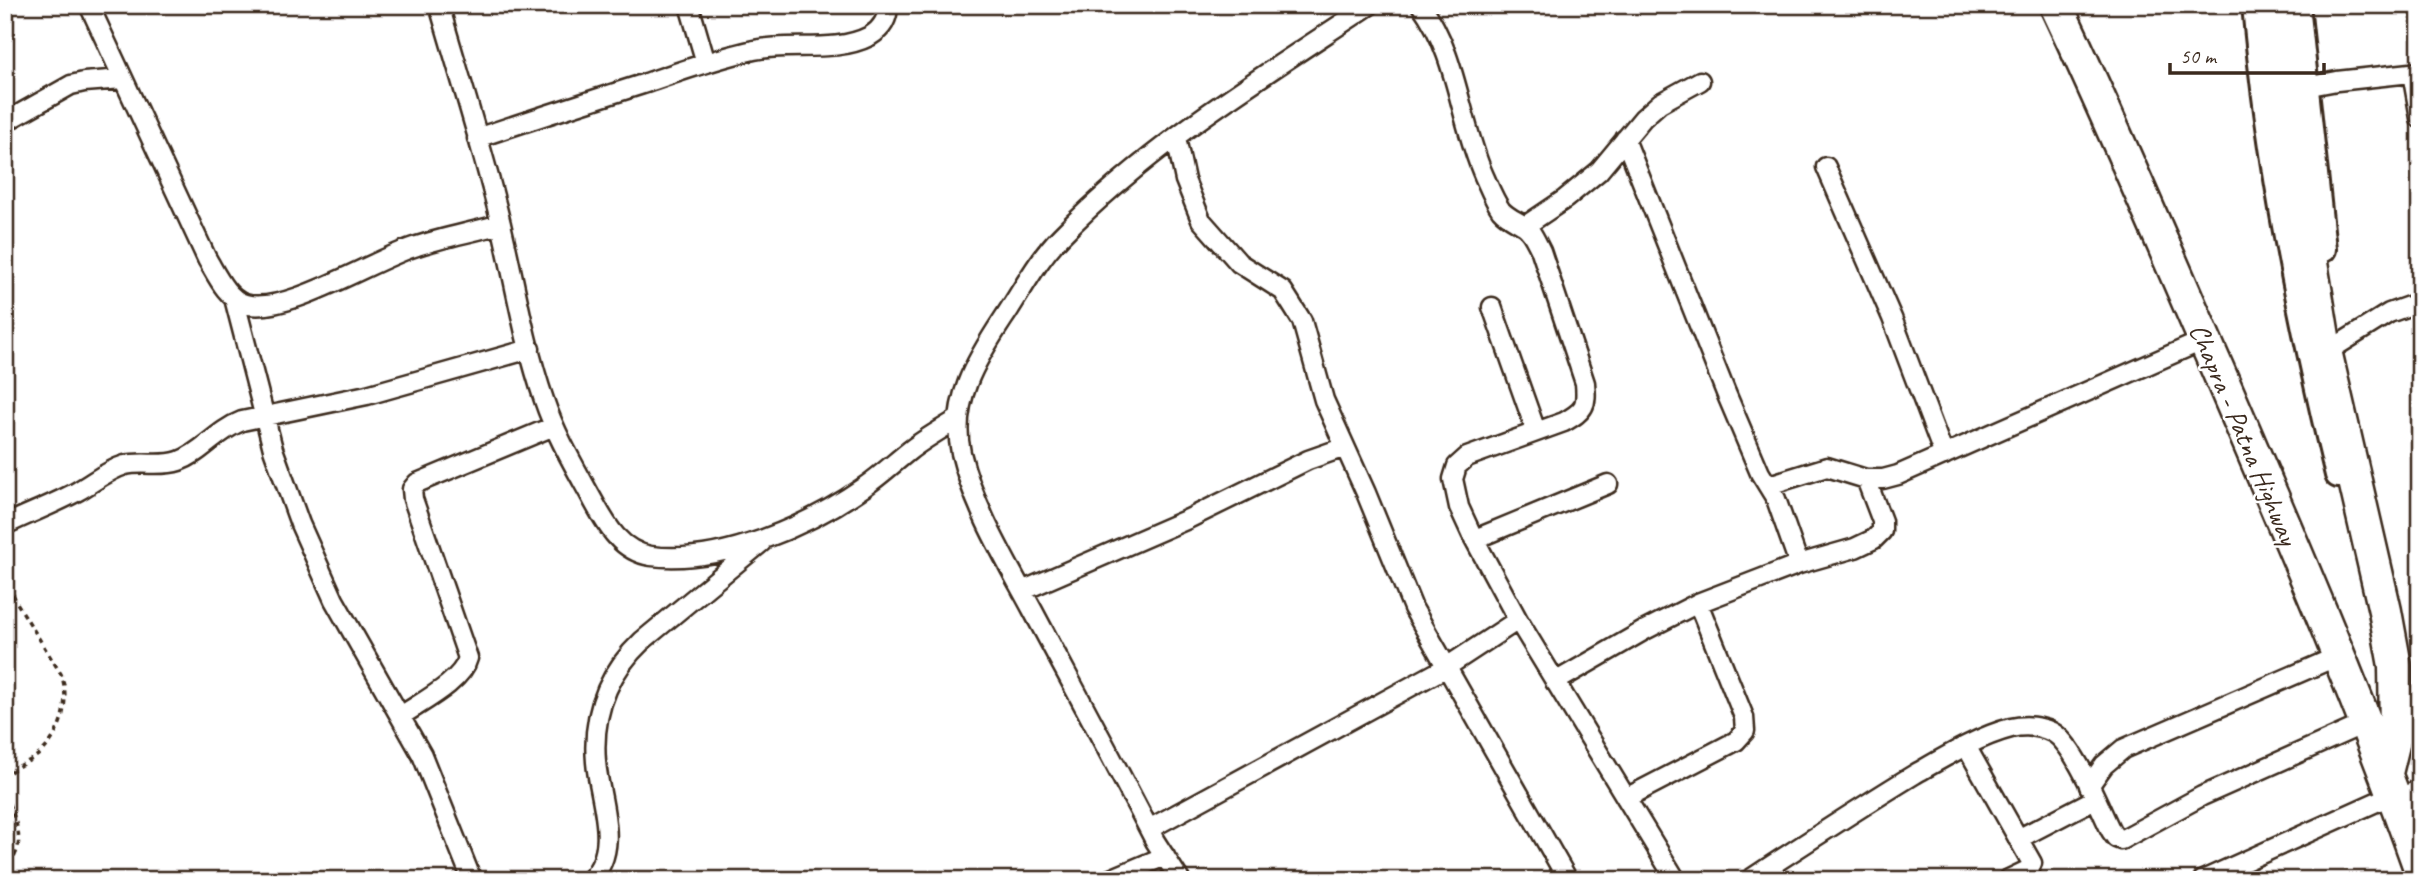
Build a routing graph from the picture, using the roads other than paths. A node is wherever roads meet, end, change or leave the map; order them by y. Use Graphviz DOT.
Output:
graph roads {
  1 [pos="89,5"];
  2 [pos="439,5"];
  3 [pos="689,5"];
  4 [pos="888,5"];
  5 [pos="1370,5"];
  6 [pos="1421,5"];
  7 [pos="2056,5"];
  8 [pos="2255,5"];
  9 [pos="2275,5"];
  10 [pos="2297,5"];
  11 [pos="706,63"];
  12 [pos="2416,72"];
  13 [pos="123,79"];
  14 [pos="1700,80"];
  15 [pos="2305,87"];
  16 [pos="2420,118"];
  17 [pos="5,122"];
  18 [pos="477,138"];
  19 [pos="1176,138"];
  20 [pos="1625,139"];
  21 [pos="1826,167"];
  22 [pos="501,224"];
  23 [pos="1525,226"];
  24 [pos="234,298"];
  25 [pos="2420,302"];
  26 [pos="1492,307"];
  27 [pos="2204,340"];
  28 [pos="2338,345"];
  29 [pos="530,349"];
  30 [pos="264,416"];
  31 [pos="958,419"];
  32 [pos="554,426"];
  33 [pos="1536,431"];
  34 [pos="1345,447"];
  35 [pos="1944,455"];
  36 [pos="1866,480"];
  37 [pos="1608,484"];
  38 [pos="1769,485"];
  39 [pos="5,525"];
  40 [pos="770,535"];
  41 [pos="1475,539"];
  42 [pos="1799,564"];
  43 [pos="2375,567"];
  44 [pos="1022,591"];
  45 [pos="1699,603"];
  46 [pos="1518,620"];
  47 [pos="2338,656"];
  48 [pos="1446,668"];
  49 [pos="1555,682"];
  50 [pos="401,716"];
  51 [pos="2366,723"];
  52 [pos="1966,746"];
  53 [pos="2399,789"];
  54 [pos="2092,793"];
  55 [pos="1626,798"];
  56 [pos="1149,829"];
  57 [pos="2018,839"];
  58 [pos="1165,856"];
  59 [pos="2420,868"];
  60 [pos="472,880"];
  61 [pos="590,880"];
  62 [pos="1108,880"];
  63 [pos="1180,880"];
  64 [pos="1569,880"];
  65 [pos="1676,880"];
  66 [pos="1749,880"];
  67 [pos="2007,880"];
  68 [pos="2203,880"];
  1 -- 13 [label="street"];
  2 -- 18 [label="street"];
  3 -- 11 [label="street"];
  4 -- 11 [label="street"];
  5 -- 19 [label="street"];
  6 -- 23 [label="street"];
  7 -- 27 [label="highway, Chapra - Patna Highway"];
  8 -- 43 [label="street"];
  9 -- 43 [label="highway"];
  10 -- 15 [label="street"];
  11 -- 18 [label="street"];
  12 -- 15 [label="street"];
  12 -- 16 [label="street"];
  13 -- 17 [label="street"];
  13 -- 24 [label="street"];
  14 -- 20 [label="street"];
  15 -- 28 [label="street"];
  18 -- 22 [label="street"];
  19 -- 31 [label="street"];
  19 -- 34 [label="street"];
  20 -- 23 [label="street"];
  20 -- 38 [label="street"];
  21 -- 35 [label="street"];
  22 -- 24 [label="street"];
  22 -- 29 [label="street"];
  23 -- 33 [label="street"];
  24 -- 30 [label="street"];
  25 -- 28 [label="street"];
  26 -- 33 [label="street"];
  27 -- 35 [label="street"];
  27 -- 47 [label="highway, Chapra - Patna Highway"];
  28 -- 43 [label="street"];
  29 -- 30 [label="street"];
  29 -- 32 [label="street"];
  30 -- 39 [label="street"];
  30 -- 50 [label="street"];
  31 -- 40 [label="street"];
  31 -- 44 [label="street"];
  32 -- 40 [label="street"];
  32 -- 50 [label="street"];
  33 -- 41 [label="street"];
  34 -- 44 [label="street"];
  34 -- 48 [label="street"];
  35 -- 36 [label="street"];
  36 -- 38 [label="street"];
  36 -- 42 [label="street"];
  37 -- 41 [label="street"];
  38 -- 42 [label="street"];
  40 -- 61 [label="street"];
  41 -- 46 [label="street"];
  42 -- 45 [label="street"];
  43 -- 53 [label="highway"];
  44 -- 56 [label="street"];
  45 -- 49 [label="street"];
  45 -- 55 [label="street"];
  46 -- 48 [label="street"];
  46 -- 49 [label="street"];
  47 -- 51 [label="highway, Chapra - Patna Highway"];
  47 -- 54 [label="street"];
  48 -- 56 [label="street"];
  48 -- 64 [label="street"];
  49 -- 55 [label="street"];
  50 -- 60 [label="street"];
  51 -- 53 [label="highway, Chapra - Patna Highway"];
  51 -- 54 [label="street"];
  52 -- 54 [label="street"];
  52 -- 57 [label="street"];
  52 -- 66 [label="street"];
  53 -- 59 [label="highway, Chapra - Patna Highway"];
  53 -- 68 [label="street"];
  54 -- 57 [label="street"];
  55 -- 65 [label="street"];
  56 -- 58 [label="street"];
  57 -- 67 [label="street"];
  58 -- 62 [label="street"];
  58 -- 63 [label="street"];
}
